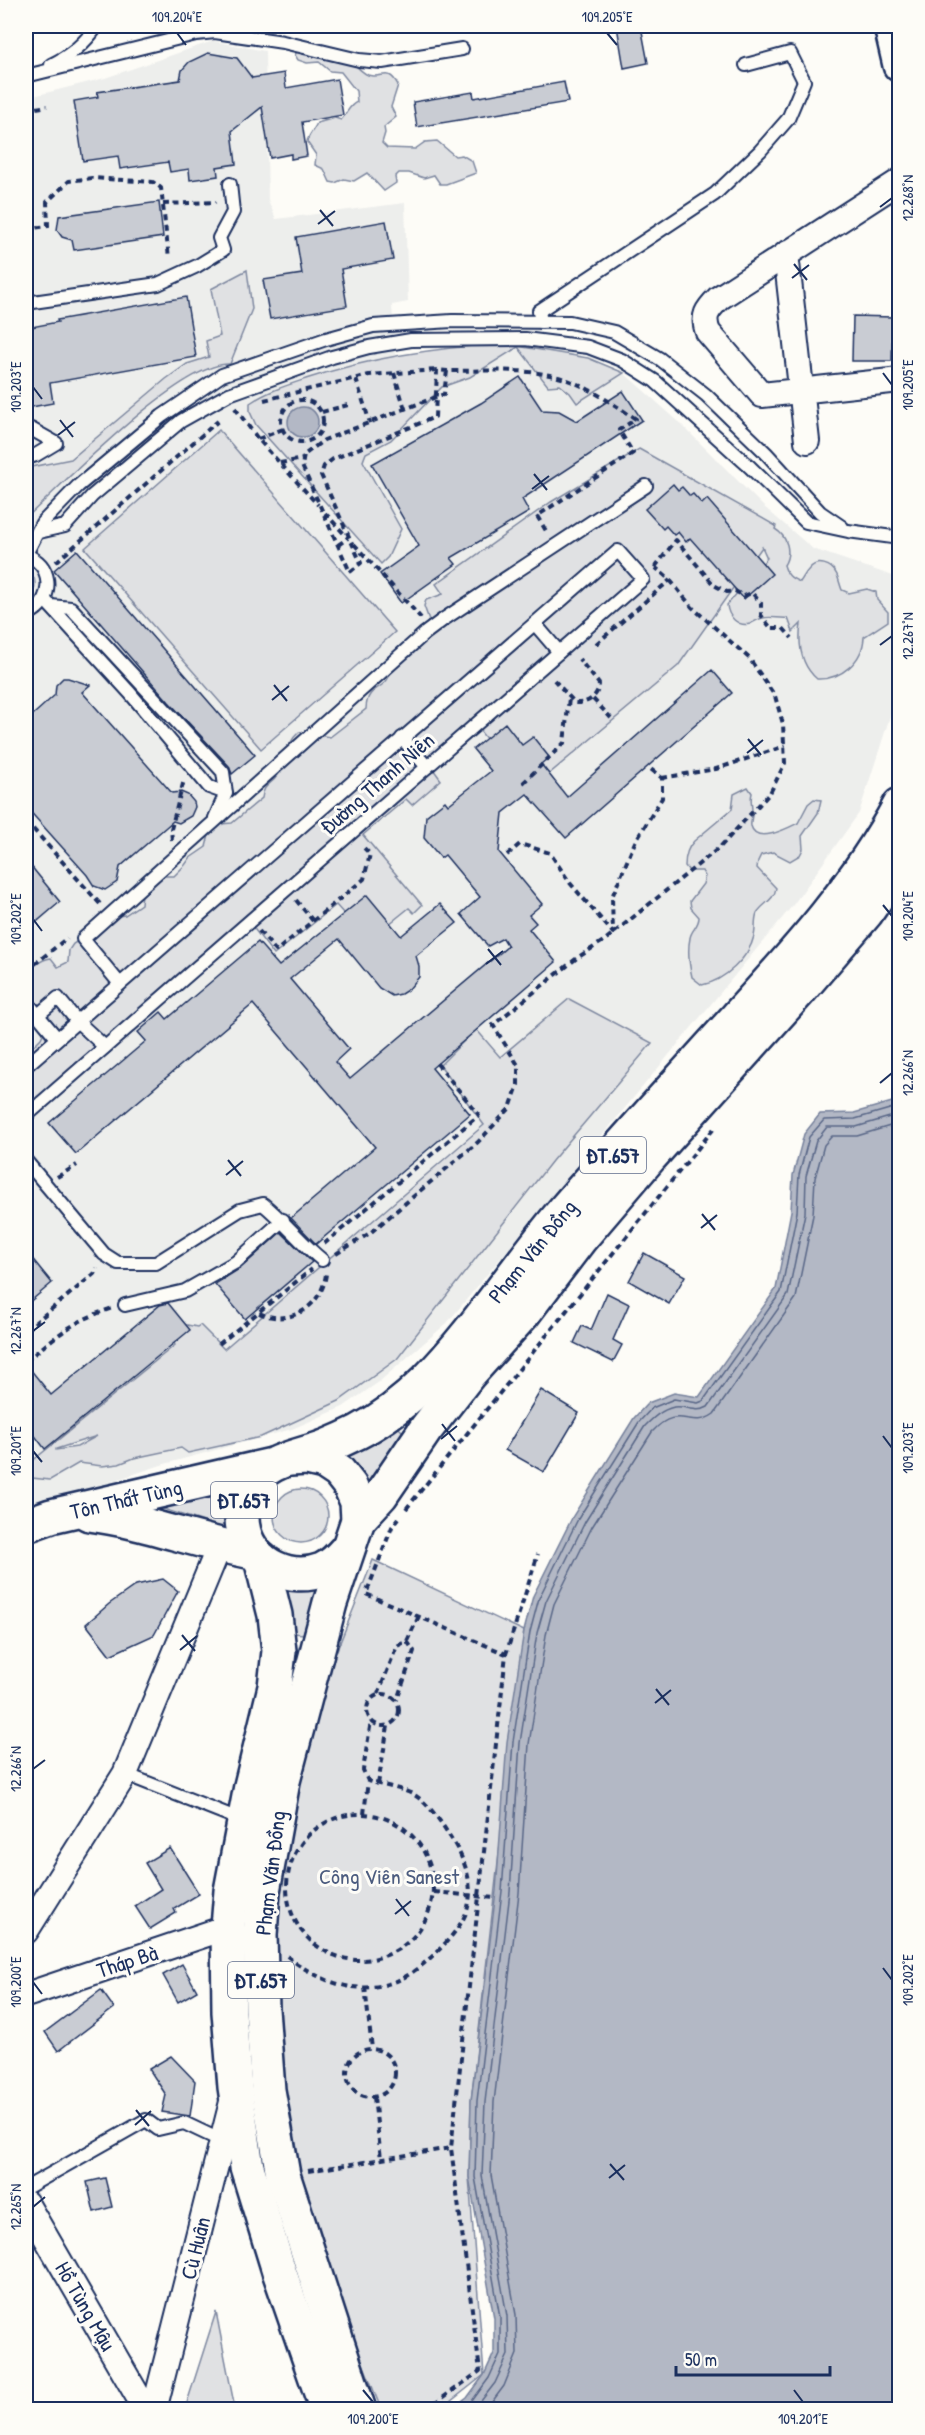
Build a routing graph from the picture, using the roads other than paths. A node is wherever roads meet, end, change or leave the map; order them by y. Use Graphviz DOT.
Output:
graph roads {
  1 [pos="97,26"];
  2 [pos="891,26"];
  3 [pos="462,49"];
  4 [pos="746,65"];
  5 [pos="900,65"];
  6 [pos="28,76"];
  7 [pos="900,181"];
  8 [pos="230,184"];
  9 [pos="786,254"];
  10 [pos="26,303"];
  11 [pos="452,321"];
  12 [pos="541,322"];
  13 [pos="570,322"];
  14 [pos="326,339"];
  15 [pos="454,340"];
  16 [pos="566,343"];
  17 [pos="332,357"];
  18 [pos="900,380"];
  19 [pos="801,391"];
  20 [pos="26,429"];
  21 [pos="807,441"];
  22 [pos="766,453"];
  23 [pos="26,458"];
  24 [pos="750,467"];
  25 [pos="646,486"];
  26 [pos="848,531"];
  27 [pos="39,532"];
  28 [pos="900,538"];
  29 [pos="26,554"];
  30 [pos="48,602"];
  31 [pos="26,614"];
  32 [pos="535,624"];
  33 [pos="559,652"];
  34 [pos="141,684"];
  35 [pos="130,693"];
  36 [pos="402,738"];
  37 [pos="427,767"];
  38 [pos="226,793"];
  39 [pos="900,805"];
  40 [pos="213,824"];
  41 [pos="900,863"];
  42 [pos="120,984"];
  43 [pos="26,1000"];
  44 [pos="38,1015"];
  45 [pos="77,1021"];
  46 [pos="57,1038"];
  47 [pos="105,1047"];
  48 [pos="26,1066"];
  49 [pos="26,1116"];
  50 [pos="26,1161"];
  51 [pos="283,1220"];
  52 [pos="322,1260"];
  53 [pos="125,1305"];
  54 [pos="523,1314"];
  55 [pos="280,1462"];
  56 [pos="38,1520"];
  57 [pos="353,1534"];
  58 [pos="219,1546"];
  59 [pos="257,1556"];
  60 [pos="302,1711"];
  61 [pos="125,1774"];
  62 [pos="244,1821"];
  63 [pos="228,1927"];
  64 [pos="26,1931"];
  65 [pos="26,1995"];
  66 [pos="235,2087"];
  67 [pos="222,2141"];
  68 [pos="252,2185"];
  69 [pos="208,2195"];
  70 [pos="26,2201"];
  71 [pos="146,2409"];
  72 [pos="154,2409"];
  73 [pos="327,2409"];
  74 [pos="359,2409"];
  1 -- 6 [label="lane"];
  2 -- 5 [label="main road"];
  3 -- 6 [label="lane"];
  4 -- 12 [label="lane"];
  7 -- 9 [label="street"];
  8 -- 10 [label="lane"];
  9 -- 19 [label="street"];
  9 -- 19 [label="street"];
  11 -- 12 [label="lane"];
  11 -- 14 [label="lane"];
  11 -- 15 [label="lane"];
  12 -- 13 [label="lane"];
  13 -- 16 [label="lane"];
  13 -- 22 [label="lane"];
  14 -- 17 [label="lane"];
  14 -- 27 [label="lane"];
  15 -- 16 [label="lane"];
  15 -- 17 [label="lane"];
  16 -- 24 [label="lane"];
  17 -- 27 [label="lane"];
  18 -- 19 [label="street"];
  19 -- 21 [label="street"];
  20 -- 23 [label="lane"];
  22 -- 24 [label="lane"];
  22 -- 26 [label="lane"];
  24 -- 26 [label="lane"];
  25 -- 40 [label="lane"];
  26 -- 28 [label="lane"];
  27 -- 29 [label="lane"];
  29 -- 30 [label="lane"];
  30 -- 31 [label="lane"];
  30 -- 34 [label="lane"];
  30 -- 35 [label="lane"];
  32 -- 33 [label="lane"];
  32 -- 33 [label="lane, Đường Thanh Niên"];
  32 -- 36 [label="lane, Đường Thanh Niên"];
  33 -- 37 [label="lane, Đường Thanh Niên"];
  34 -- 35 [label="lane"];
  34 -- 38 [label="lane"];
  35 -- 38 [label="lane"];
  36 -- 37 [label="lane"];
  36 -- 42 [label="lane, Đường Thanh Niên"];
  37 -- 47 [label="lane, Đường Thanh Niên"];
  38 -- 40 [label="lane"];
  39 -- 55 [label="main road, Phạm Văn Đồng / ĐT.657"];
  40 -- 42 [label="lane"];
  41 -- 54 [label="main road, Phạm Văn Đồng / ĐT.657"];
  42 -- 45 [label="lane, Đường Thanh Niên"];
  43 -- 44 [label="lane"];
  44 -- 45 [label="lane"];
  44 -- 46 [label="lane"];
  45 -- 46 [label="lane, Đường Thanh Niên"];
  45 -- 47 [label="lane"];
  46 -- 48 [label="lane, Đường Thanh Niên"];
  47 -- 49 [label="lane, Đường Thanh Niên"];
  50 -- 51 [label="lane"];
  51 -- 52 [label="lane"];
  51 -- 53 [label="lane"];
  54 -- 57 [label="main road, Phạm Văn Đồng / ĐT.657"];
  54 -- 60 [label="main road"];
  55 -- 56 [label="main road, Tôn Thất Tùng"];
  55 -- 57 [label="main road, Phạm Văn Đồng / ĐT.657"];
  55 -- 59 [label="main road, Phạm Văn Đồng / ĐT.657"];
  56 -- 58 [label="main road, Tôn Thất Tùng"];
  57 -- 59 [label="main road, Phạm Văn Đồng / ĐT.657"];
  57 -- 60 [label="main road, Phạm Văn Đồng / ĐT.657"];
  58 -- 59 [label="main road, Tôn Thất Tùng"];
  58 -- 61 [label="street"];
  59 -- 62 [label="main road, Phạm Văn Đồng / ĐT.657"];
  60 -- 74 [label="main road, Phạm Văn Đồng / ĐT.657"];
  61 -- 62 [label="lane"];
  61 -- 64 [label="street"];
  62 -- 63 [label="main road, Phạm Văn Đồng / ĐT.657"];
  63 -- 65 [label="street, Tháp Bà"];
  63 -- 66 [label="main road, Phạm Văn Đồng / ĐT.657"];
  66 -- 67 [label="street, Cù Huân"];
  66 -- 68 [label="main road, Phạm Văn Đồng / ĐT.657"];
  67 -- 69 [label="street, Cù Huân"];
  67 -- 70 [label="lane"];
  68 -- 69 [label="street"];
  68 -- 73 [label="main road, Phạm Văn Đồng / ĐT.657"];
  69 -- 72 [label="street, Cù Huân"];
  70 -- 71 [label="street, Hồ Tùng Mậu"];
}
